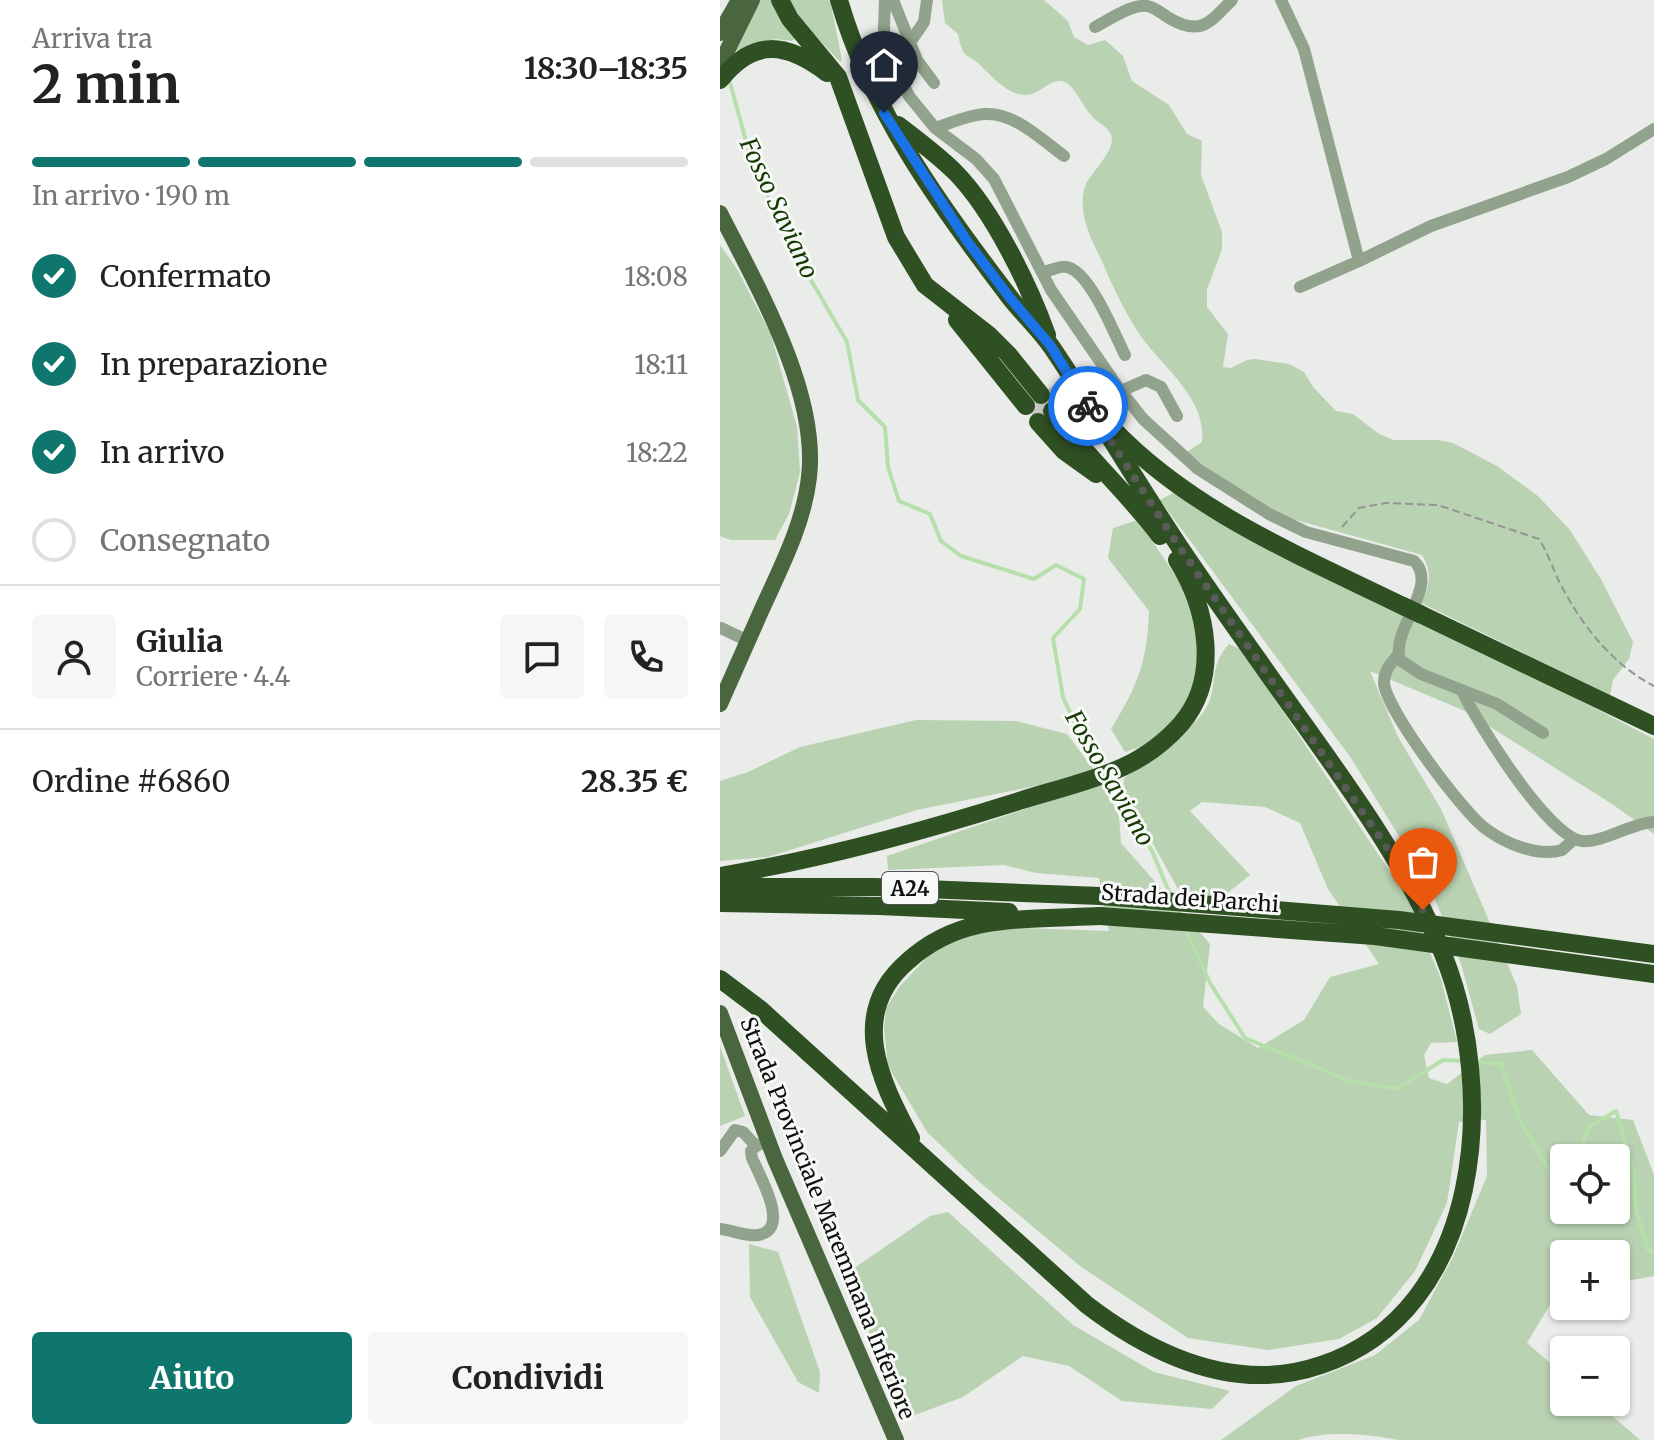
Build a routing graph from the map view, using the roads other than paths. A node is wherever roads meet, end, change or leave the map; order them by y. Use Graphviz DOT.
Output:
graph roads {
  1 [pos="739,0"];
  2 [pos="752,0"];
  3 [pos="780,0"];
  4 [pos="885,0"];
  5 [pos="893,0"];
  6 [pos="927,0"];
  7 [pos="1232,0"];
  8 [pos="1281,0"];
  9 [pos="842,5"];
  10 [pos="735,20"];
  11 [pos="1095,27"];
  12 [pos="720,33"];
  13 [pos="911,41"];
  14 [pos="720,65"];
  15 [pos="720,80"];
  16 [pos="934,83"];
  17 [pos="841,84"];
  18 [pos="884,113"];
  19 [pos="935,128"];
  20 [pos="1654,129"];
  21 [pos="1064,156"];
  22 [pos="720,213"];
  23 [pos="1359,261"];
  24 [pos="1042,272"];
  25 [pos="1300,287"];
  26 [pos="940,298"];
  27 [pos="1050,345"];
  28 [pos="1125,355"];
  29 [pos="1074,384"];
  30 [pos="1121,391"];
  31 [pos="1043,406"];
  32 [pos="1177,416"];
  33 [pos="1128,496"];
  34 [pos="1180,548"];
  35 [pos="721,628"];
  36 [pos="748,641"];
  37 [pos="1398,655"];
  38 [pos="1462,691"];
  39 [pos="720,704"];
  40 [pos="1654,726"];
  41 [pos="1543,733"];
  42 [pos="1654,822"];
  43 [pos="1574,839"];
  44 [pos="720,876"];
  45 [pos="721,895"];
  46 [pos="1100,916"];
  47 [pos="1654,954"];
  48 [pos="1654,974"];
  49 [pos="720,979"];
  50 [pos="721,1017"];
  51 [pos="762,1143"];
  52 [pos="720,1151"];
  53 [pos="918,1151"];
  54 [pos="720,1229"];
  55 [pos="896,1440"];
  1 -- 10 [label="main road"];
  2 -- 10 [label="main road"];
  3 -- 17 [label="highway"];
  4 -- 19 [label="street"];
  5 -- 13 [label="street"];
  6 -- 13 [label="street"];
  7 -- 11 [label="street"];
  8 -- 23 [label="street"];
  9 -- 18 [label="highway"];
  10 -- 12 [label="main road"];
  10 -- 14 [label="main road"];
  13 -- 16 [label="street"];
  15 -- 17 [label="highway"];
  17 -- 26 [label="highway"];
  18 -- 27 [label="highway"];
  18 -- 27 [label="highway"];
  19 -- 21 [label="street"];
  19 -- 24 [label="street"];
  20 -- 23 [label="street"];
  22 -- 36 [label="main road"];
  23 -- 25 [label="street"];
  24 -- 28 [label="street"];
  24 -- 30 [label="street"];
  26 -- 31 [label="highway"];
  26 -- 31 [label="highway"];
  27 -- 29 [label="highway"];
  29 -- 34 [label="highway"];
  29 -- 40 [label="highway"];
  30 -- 32 [label="street"];
  30 -- 37 [label="street"];
  31 -- 33 [label="highway"];
  31 -- 33 [label="highway"];
  31 -- 33 [label="highway"];
  33 -- 34 [label="highway"];
  33 -- 44 [label="highway"];
  34 -- 53 [label="highway"];
  35 -- 36 [label="street"];
  36 -- 39 [label="main road"];
  37 -- 38 [label="street"];
  37 -- 43 [label="street"];
  38 -- 41 [label="street"];
  38 -- 43 [label="street"];
  42 -- 43 [label="street"];
  45 -- 46 [label="highway, Strada dei Parchi / A24"];
  45 -- 47 [label="highway, Strada dei Parchi / A24, bridge"];
  46 -- 48 [label="highway, Strada dei Parchi / A24, bridge"];
  46 -- 53 [label="highway"];
  49 -- 53 [label="highway"];
  50 -- 51 [label="main road, Strada Provinciale Maremmana Inferiore"];
  51 -- 52 [label="street"];
  51 -- 54 [label="street"];
  51 -- 55 [label="main road, Strada Provinciale Maremmana Inferiore"];
}
